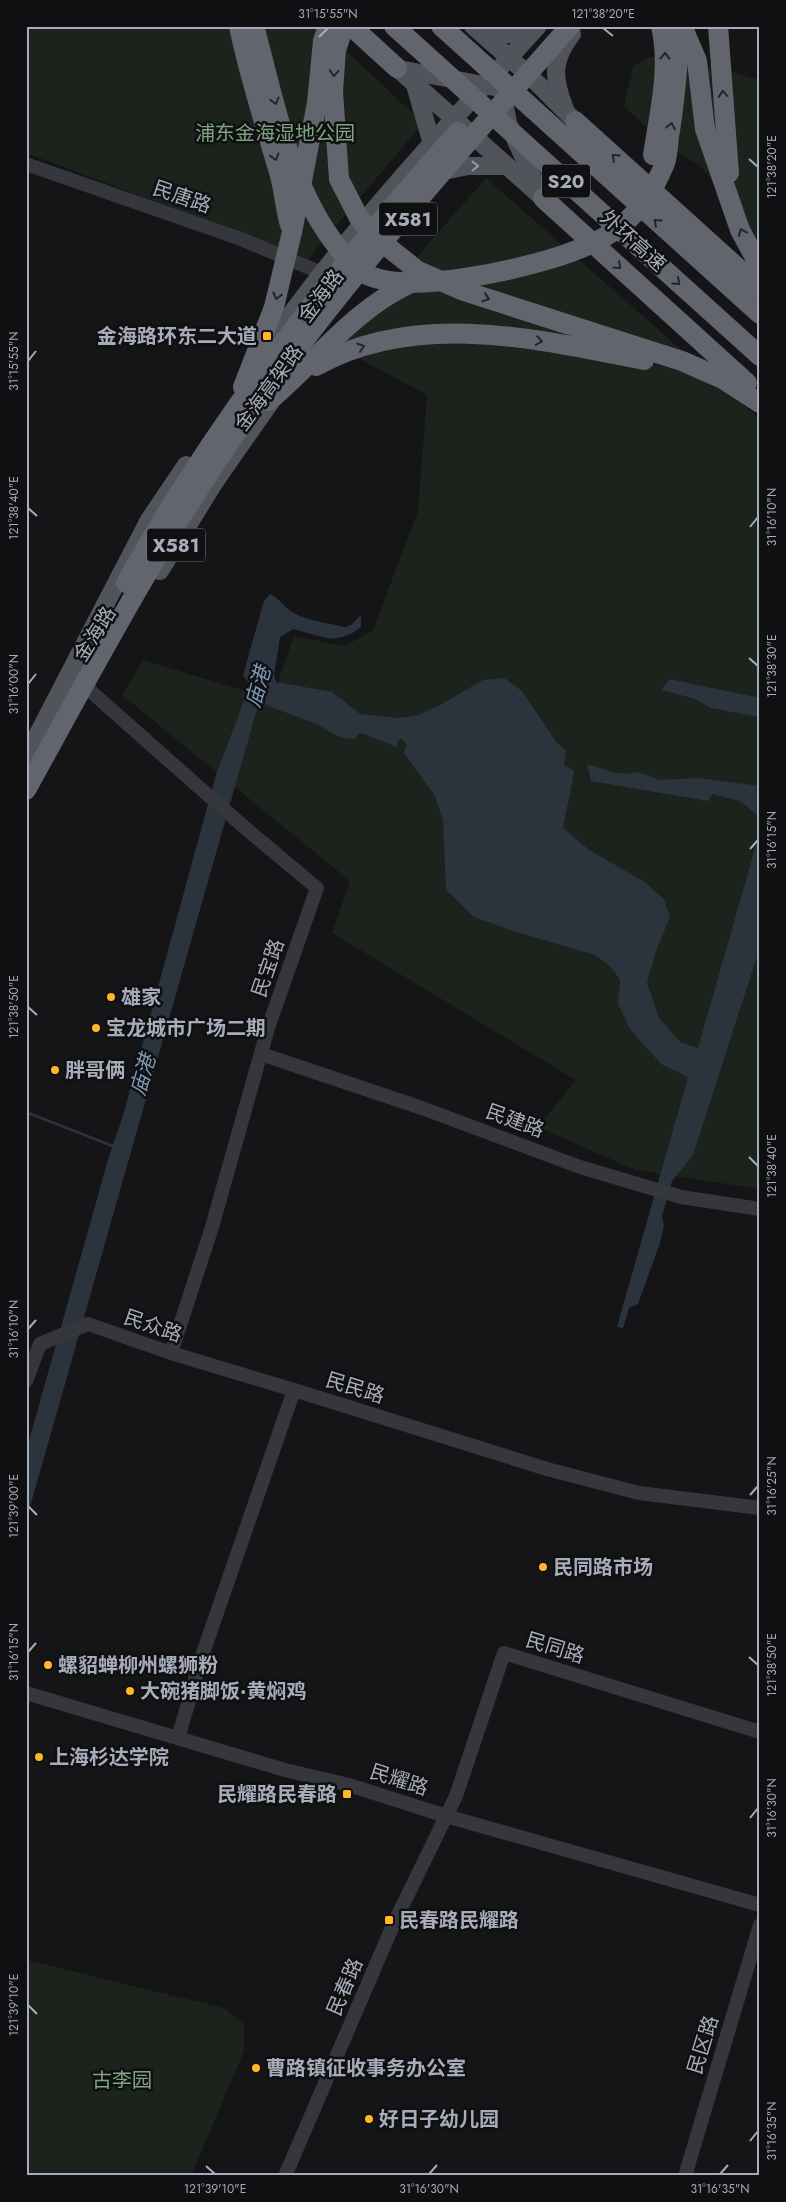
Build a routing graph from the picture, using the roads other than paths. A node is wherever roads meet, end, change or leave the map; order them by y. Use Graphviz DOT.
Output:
graph roads {
  1 [pos="238,26"];
  2 [pos="254,26"];
  3 [pos="328,26"];
  4 [pos="344,26"];
  5 [pos="351,26"];
  6 [pos="394,26"];
  7 [pos="441,26"];
  8 [pos="661,26"];
  9 [pos="681,26"];
  10 [pos="718,26"];
  11 [pos="472,27"];
  12 [pos="558,28"];
  13 [pos="254,57"];
  14 [pos="506,61"];
  15 [pos="397,68"];
  16 [pos="529,81"];
  17 [pos="415,84"];
  18 [pos="484,84"];
  19 [pos="501,89"];
  20 [pos="487,105"];
  21 [pos="506,107"];
  22 [pos="459,114"];
  23 [pos="570,115"];
  24 [pos="480,134"];
  25 [pos="432,144"];
  26 [pos="26,164"];
  27 [pos="506,166"];
  28 [pos="444,171"];
  29 [pos="730,195"];
  30 [pos="543,198"];
  31 [pos="292,232"];
  32 [pos="760,267"];
  33 [pos="322,273"];
  34 [pos="760,288"];
  35 [pos="759,314"];
  36 [pos="576,337"];
  37 [pos="760,356"];
  38 [pos="301,374"];
  39 [pos="760,394"];
  40 [pos="760,403"];
  41 [pos="244,422"];
  42 [pos="195,469"];
  43 [pos="87,688"];
  44 [pos="26,757"];
  45 [pos="26,764"];
  46 [pos="26,790"];
  47 [pos="26,800"];
  48 [pos="261,1054"];
  49 [pos="760,1210"];
  50 [pos="171,1353"];
  51 [pos="26,1381"];
  52 [pos="294,1390"];
  53 [pos="760,1508"];
  54 [pos="26,1693"];
  55 [pos="760,1732"];
  56 [pos="178,1738"];
  57 [pos="446,1816"];
  58 [pos="760,1905"];
  59 [pos="760,1925"];
  60 [pos="285,2176"];
  61 [pos="685,2176"];
  1 -- 13 [label="highway"];
  2 -- 13 [label="highway"];
  3 -- 31 [label="highway"];
  4 -- 36 [label="highway, one-way"];
  5 -- 15 [label="highway"];
  6 -- 37 [label="highway, 外环高速 / S20, one-way"];
  35 -- 7 [label="highway, 外环高速 / S20, one-way"];
  38 -- 8 [label="highway, one-way"];
  13 -- 9 [label="highway, one-way"];
  9 -- 29 [label="highway"];
  29 -- 10 [label="highway, one-way"];
  11 -- 12 [label="main road"];
  11 -- 14 [label="main road"];
  11 -- 18 [label="main road"];
  12 -- 14 [label="main road, 金海路 / X581"];
  12 -- 16 [label="main road, 金海路 / X581"];
  12 -- 23 [label="main road"];
  12 -- 41 [label="highway, 金海高架路"];
  12 -- 42 [label="highway, 金海高架路"];
  13 -- 31 [label="highway, one-way"];
  14 -- 16 [label="main road"];
  14 -- 18 [label="main road, 金海路 / X581"];
  14 -- 19 [label="main road"];
  15 -- 17 [label="main road"];
  15 -- 18 [label="main road"];
  16 -- 19 [label="main road"];
  16 -- 21 [label="main road, 金海路 / X581"];
  16 -- 23 [label="main road"];
  17 -- 22 [label="main road"];
  17 -- 25 [label="main road"];
  18 -- 19 [label="main road"];
  18 -- 20 [label="main road"];
  18 -- 22 [label="main road, 金海路 / X581"];
  19 -- 21 [label="main road"];
  20 -- 21 [label="main road"];
  20 -- 22 [label="main road"];
  20 -- 24 [label="main road"];
  21 -- 23 [label="main road"];
  21 -- 24 [label="main road, 金海路 / X581"];
  21 -- 30 [label="main road"];
  22 -- 24 [label="main road"];
  22 -- 25 [label="main road, 金海路 / X581"];
  34 -- 23 [label="highway, one-way"];
  24 -- 27 [label="main road"];
  24 -- 28 [label="main road, 金海路 / X581"];
  25 -- 33 [label="main road, 金海路 / X581"];
  26 -- 33 [label="street, 民唐路"];
  28 -- 27 [label="main road, one-way"];
  27 -- 30 [label="main road"];
  28 -- 43 [label="main road, 金海路 / X581"];
  32 -- 29 [label="highway, one-way"];
  30 -- 39 [label="highway, one-way"];
  31 -- 42 [label="highway, one-way"];
  33 -- 44 [label="main road, 金海路 / X581"];
  38 -- 36 [label="highway, one-way"];
  36 -- 40 [label="highway"];
  38 -- 41 [label="highway"];
  41 -- 46 [label="highway, 金海高架路"];
  42 -- 45 [label="highway, 金海高架路"];
  43 -- 47 [label="main road, 金海路 / X581"];
  43 -- 48 [label="street, 民宝路"];
  48 -- 49 [label="street, 民建路"];
  48 -- 50 [label="street, 民宝路"];
  50 -- 51 [label="street, 民众路"];
  50 -- 52 [label="street, 民众路"];
  52 -- 53 [label="street, 民民路"];
  52 -- 56 [label="street, 民民路"];
  54 -- 56 [label="street, 民耀路"];
  55 -- 57 [label="street, 民同路"];
  56 -- 57 [label="street, 民耀路"];
  57 -- 58 [label="street, 民耀路"];
  57 -- 60 [label="street, 民春路"];
  59 -- 61 [label="street, 民区路"];
}
